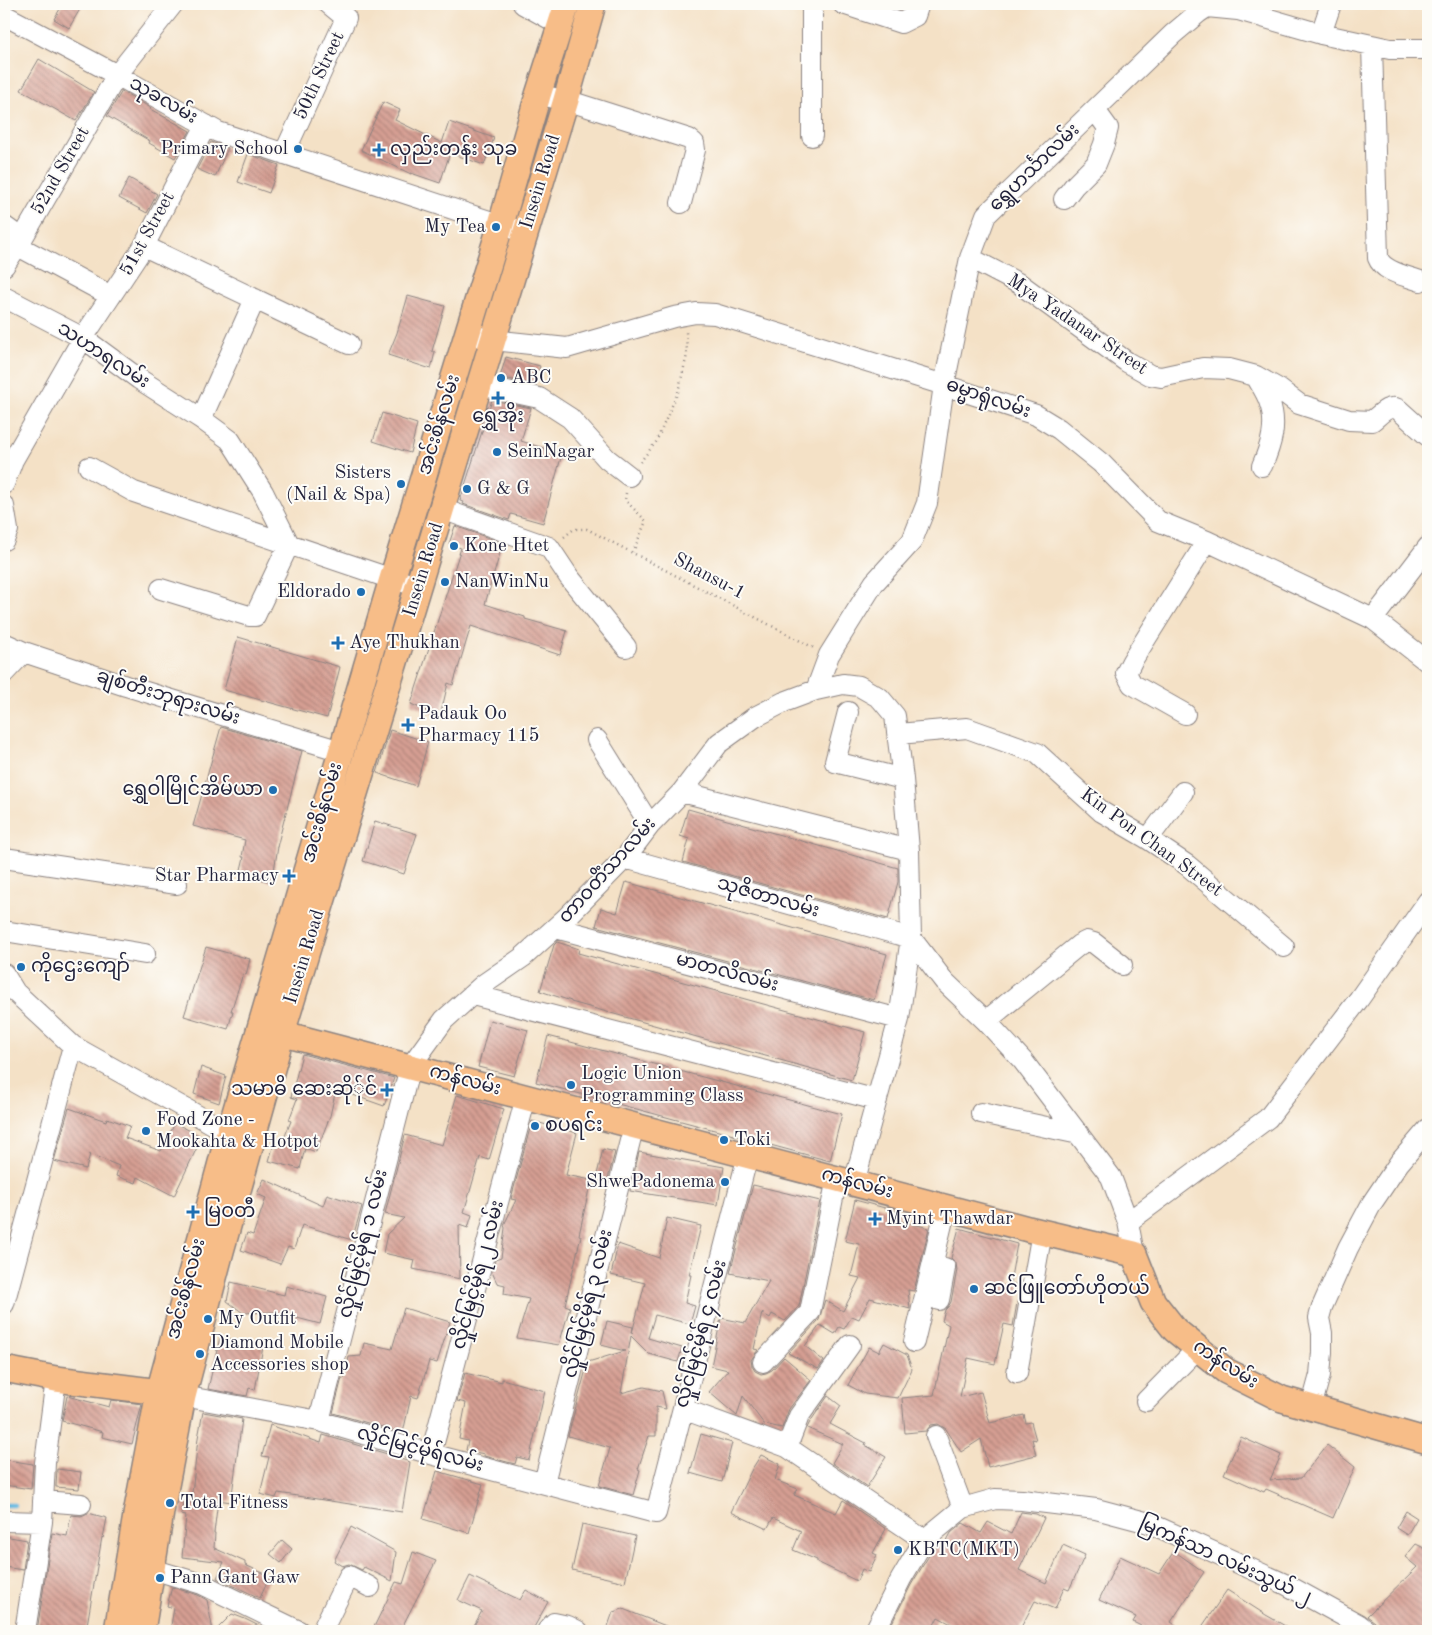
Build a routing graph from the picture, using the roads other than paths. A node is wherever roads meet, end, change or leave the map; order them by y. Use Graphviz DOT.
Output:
graph roads {
  1 [pos="173,4"];
  2 [pos="329,4"];
  3 [pos="522,4"];
  4 [pos="593,4"];
  5 [pos="812,4"];
  6 [pos="842,4"];
  7 [pos="919,4"];
  8 [pos="1331,4"];
  9 [pos="1240,7"];
  10 [pos="4,15"];
  11 [pos="564,15"];
  12 [pos="1321,34"];
  13 [pos="1372,45"];
  14 [pos="1428,48"];
  15 [pos="117,75"];
  16 [pos="538,94"];
  17 [pos="566,100"];
  18 [pos="1095,110"];
  19 [pos="206,125"];
  20 [pos="812,136"];
  21 [pos="284,154"];
  22 [pos="1064,199"];
  23 [pos="681,202"];
  24 [pos="501,224"];
  25 [pos="4,226"];
  26 [pos="526,233"];
  27 [pos="20,242"];
  28 [pos="144,246"];
  29 [pos="970,258"];
  30 [pos="4,266"];
  31 [pos="1420,281"];
  32 [pos="111,296"];
  33 [pos="4,297"];
  34 [pos="255,299"];
  35 [pos="468,334"];
  36 [pos="83,338"];
  37 [pos="493,340"];
  38 [pos="349,344"];
  39 [pos="1256,376"];
  40 [pos="479,385"];
  41 [pos="944,385"];
  42 [pos="200,418"];
  43 [pos="1428,436"];
  44 [pos="1262,466"];
  45 [pos="89,467"];
  46 [pos="629,476"];
  47 [pos="4,484"];
  48 [pos="4,506"];
  49 [pos="442,509"];
  50 [pos="4,540"];
  51 [pos="1207,541"];
  52 [pos="289,544"];
  53 [pos="1428,547"];
  54 [pos="392,579"];
  55 [pos="418,586"];
  56 [pos="161,589"];
  57 [pos="1373,619"];
  58 [pos="4,642"];
  59 [pos="626,647"];
  60 [pos="24,652"];
  61 [pos="1428,662"];
  62 [pos="4,673"];
  63 [pos="816,690"];
  64 [pos="848,712"];
  65 [pos="1185,714"];
  66 [pos="898,734"];
  67 [pos="597,740"];
  68 [pos="341,751"];
  69 [pos="903,779"];
  70 [pos="682,792"];
  71 [pos="1183,792"];
  72 [pos="650,824"];
  73 [pos="1148,839"];
  74 [pos="908,850"];
  75 [pos="4,858"];
  76 [pos="625,858"];
  77 [pos="178,884"];
  78 [pos="1428,901"];
  79 [pos="556,928"];
  80 [pos="4,931"];
  81 [pos="911,938"];
  82 [pos="1284,947"];
  83 [pos="145,954"];
  84 [pos="1122,964"];
  85 [pos="6,985"];
  86 [pos="473,995"];
  87 [pos="899,1019"];
  88 [pos="986,1021"];
  89 [pos="271,1030"];
  90 [pos="73,1046"];
  91 [pos="410,1067"];
  92 [pos="526,1097"];
  93 [pos="876,1100"];
  94 [pos="981,1113"];
  95 [pos="634,1125"];
  96 [pos="1428,1129"];
  97 [pos="1079,1134"];
  98 [pos="240,1137"];
  99 [pos="748,1155"];
  100 [pos="845,1181"];
  101 [pos="951,1208"];
  102 [pos="1128,1222"];
  103 [pos="1042,1232"];
  104 [pos="221,1251"];
  105 [pos="1134,1254"];
  106 [pos="939,1300"];
  107 [pos="4,1304"];
  108 [pos="914,1342"];
  109 [pos="850,1345"];
  110 [pos="1197,1349"];
  111 [pos="764,1362"];
  112 [pos="4,1369"];
  113 [pos="1016,1373"];
  114 [pos="56,1379"];
  115 [pos="159,1392"];
  116 [pos="183,1396"];
  117 [pos="1146,1401"];
  118 [pos="1311,1408"];
  119 [pos="683,1409"];
  120 [pos="319,1421"];
  121 [pos="936,1436"];
  122 [pos="1428,1441"];
  123 [pos="787,1447"];
  124 [pos="432,1454"];
  125 [pos="544,1483"];
  126 [pos="43,1501"];
  127 [pos="81,1504"];
  128 [pos="963,1508"];
  129 [pos="656,1513"];
  130 [pos="4,1521"];
  131 [pos="42,1522"];
  132 [pos="924,1540"];
  133 [pos="152,1569"];
  134 [pos="370,1587"];
  135 [pos="25,1631"];
  136 [pos="117,1631"];
  137 [pos="142,1631"];
  138 [pos="299,1631"];
  139 [pos="322,1631"];
  140 [pos="547,1631"];
  141 [pos="578,1631"];
  142 [pos="875,1631"];
  143 [pos="1367,1631"];
  1 -- 15 [label="street, 52nd Street"];
  2 -- 21 [label="street, 50th Street"];
  3 -- 11 [label="street"];
  4 -- 17 [label="main road, Insein Road"];
  5 -- 20 [label="street"];
  6 -- 7 [label="street"];
  8 -- 12 [label="street"];
  9 -- 12 [label="street, ရွှေဟင်္သာလမ်း"];
  9 -- 18 [label="street, ရွှေဟင်္သာလမ်း"];
  10 -- 15 [label="street, သုခလမ်း"];
  11 -- 16 [label="main road, အင်းစိန်လမ်း"];
  12 -- 13 [label="street, ရွှေဟင်္သာလမ်း"];
  13 -- 14 [label="street, ရွှေဟင်္သာလမ်း"];
  13 -- 31 [label="street"];
  15 -- 19 [label="street, သုခလမ်း"];
  15 -- 27 [label="street, 52nd Street"];
  16 -- 17 [label="street"];
  16 -- 24 [label="main road, အင်းစိန်လမ်း"];
  17 -- 23 [label="street"];
  17 -- 26 [label="main road, Insein Road"];
  18 -- 22 [label="street"];
  18 -- 29 [label="street, ရွှေဟင်္သာလမ်း"];
  19 -- 21 [label="street, သုခလမ်း"];
  19 -- 28 [label="street, 51st Street"];
  21 -- 24 [label="street, သုခလမ်း"];
  24 -- 26 [label="street, သုခလမ်း"];
  24 -- 35 [label="main road, အင်းစိန်လမ်း"];
  25 -- 27 [label="street"];
  26 -- 37 [label="main road, Insein Road"];
  27 -- 30 [label="street, 52nd Street"];
  27 -- 32 [label="street"];
  28 -- 32 [label="street, 51st Street"];
  28 -- 34 [label="street"];
  29 -- 39 [label="street, Mya Yadanar Street"];
  29 -- 41 [label="street, ရွှေဟင်္သာလမ်း"];
  32 -- 36 [label="street, 51st Street"];
  33 -- 36 [label="street, သဟာရလမ်း"];
  34 -- 38 [label="street"];
  34 -- 42 [label="street"];
  35 -- 37 [label="street, ဓမ္မာရုံလမ်း"];
  35 -- 54 [label="main road, အင်းစိန်လမ်း"];
  36 -- 42 [label="street, သဟာရလမ်း"];
  36 -- 47 [label="street, 51st Street"];
  37 -- 40 [label="main road, Insein Road"];
  37 -- 41 [label="street, ဓမ္မာရုံလမ်း"];
  39 -- 43 [label="street, Mya Yadanar Street"];
  39 -- 44 [label="street"];
  40 -- 46 [label="street"];
  40 -- 49 [label="main road, Insein Road"];
  41 -- 51 [label="street, ဓမ္မာရုံလမ်း"];
  41 -- 63 [label="street, ရွှေဟင်္သာလမ်း"];
  42 -- 52 [label="street, သဟာရလမ်း"];
  45 -- 52 [label="street"];
  48 -- 50 [label="street"];
  49 -- 55 [label="main road, Insein Road"];
  49 -- 59 [label="street"];
  51 -- 57 [label="street, ဓမ္မာရုံလမ်း"];
  51 -- 65 [label="street"];
  52 -- 54 [label="street"];
  52 -- 56 [label="street"];
  53 -- 57 [label="street"];
  54 -- 55 [label="street"];
  54 -- 68 [label="main road, အင်းစိန်လမ်း"];
  55 -- 89 [label="main road, Insein Road"];
  57 -- 61 [label="street, ဓမ္မာရုံလမ်း"];
  58 -- 60 [label="street, ချစ်တီးဘုရားလမ်း"];
  60 -- 62 [label="street"];
  60 -- 68 [label="street, ချစ်တီးဘုရားလမ်း"];
  63 -- 66 [label="street, တာဝတိံသာလမ်း"];
  63 -- 70 [label="street, တာဝတိံသာလမ်း"];
  64 -- 69 [label="street"];
  66 -- 69 [label="street"];
  66 -- 73 [label="street, Kin Pon Chan Street"];
  67 -- 72 [label="street"];
  68 -- 89 [label="main road, အင်းစိန်လမ်း"];
  69 -- 74 [label="street"];
  70 -- 72 [label="street, တာဝတိံသာလမ်း"];
  70 -- 74 [label="street"];
  71 -- 73 [label="street"];
  72 -- 76 [label="street, တာဝတိံသာလမ်း"];
  73 -- 82 [label="street, Kin Pon Chan Street"];
  74 -- 81 [label="street"];
  75 -- 77 [label="street"];
  76 -- 79 [label="street, တာဝတိံသာလမ်း"];
  76 -- 81 [label="street, သုဇိတာလမ်း"];
  78 -- 102 [label="street"];
  79 -- 86 [label="street, တာဝတိံသာလမ်း"];
  79 -- 87 [label="street, မာတလိလမ်း"];
  80 -- 83 [label="street"];
  81 -- 87 [label="street"];
  81 -- 88 [label="street"];
  84 -- 88 [label="street"];
  85 -- 90 [label="street"];
  86 -- 91 [label="street, တာဝတိံသာလမ်း"];
  86 -- 93 [label="street"];
  87 -- 93 [label="street"];
  88 -- 97 [label="street"];
  89 -- 91 [label="main road, ကန်လမ်း"];
  89 -- 98 [label="main road, Insein Road"];
  90 -- 98 [label="street"];
  90 -- 107 [label="street"];
  91 -- 92 [label="main road, ကန်လမ်း"];
  91 -- 120 [label="street, လှိုင်မြင့်မိုရ် ၁ လမ်း"];
  92 -- 95 [label="main road, ကန်လမ်း"];
  92 -- 124 [label="street, လှိုင်မြင့်မိုရ် ၂ လမ်း"];
  93 -- 100 [label="street"];
  94 -- 97 [label="street"];
  95 -- 99 [label="main road, ကန်လမ်း"];
  95 -- 125 [label="street, လှိုင်မြင့်မိုရ် ၃ လမ်း"];
  96 -- 118 [label="street"];
  97 -- 102 [label="street"];
  98 -- 104 [label="main road, Insein Road"];
  98 -- 115 [label="main road, အင်းစိန်လမ်း"];
  99 -- 100 [label="main road, ကန်လမ်း"];
  99 -- 119 [label="street, လှိုင်မြင့်မိုရ် ၄ လမ်း"];
  100 -- 101 [label="main road, ကန်လမ်း"];
  100 -- 111 [label="street"];
  101 -- 103 [label="main road, ကန်လမ်း"];
  101 -- 106 [label="street"];
  101 -- 108 [label="street"];
  102 -- 105 [label="street"];
  103 -- 105 [label="main road, ကန်လမ်း"];
  103 -- 113 [label="street"];
  104 -- 116 [label="main road, အင်းစိန်လမ်း"];
  105 -- 110 [label="main road, ကန်လမ်း"];
  109 -- 123 [label="street"];
  110 -- 117 [label="street"];
  110 -- 118 [label="main road, ကန်လမ်း"];
  112 -- 114 [label="main road"];
  114 -- 115 [label="main road"];
  114 -- 126 [label="street"];
  115 -- 116 [label="main road"];
  115 -- 136 [label="main road, အင်းစိန်လမ်း"];
  116 -- 120 [label="street, လှိုင်မြင့်မိုရ်လမ်း"];
  116 -- 133 [label="main road, အင်းစိန်လမ်း"];
  118 -- 122 [label="main road, ကန်လမ်း"];
  119 -- 123 [label="street"];
  119 -- 129 [label="street, လှိုင်မြင့်မိုရ် ၄ လမ်း"];
  120 -- 124 [label="street, လှိုင်မြင့်မိုရ်လမ်း"];
  121 -- 128 [label="street"];
  123 -- 132 [label="street"];
  124 -- 125 [label="street, လှိုင်မြင့်မိုရ်လမ်း"];
  125 -- 129 [label="street, လှိုင်မြင့်မိုရ်လမ်း"];
  126 -- 127 [label="street"];
  126 -- 131 [label="street"];
  128 -- 132 [label="street, မြကန်သာ လမ်းသွယ် ၂"];
  128 -- 143 [label="street, မြကန်သာ လမ်းသွယ် ၂"];
  130 -- 131 [label="street"];
  131 -- 135 [label="street"];
  132 -- 142 [label="street, မြကန်သာ လမ်းသွယ် ၂"];
  133 -- 137 [label="main road, အင်းစိန်လမ်း"];
  133 -- 138 [label="street"];
  134 -- 139 [label="street"];
  140 -- 141 [label="street"];
}
